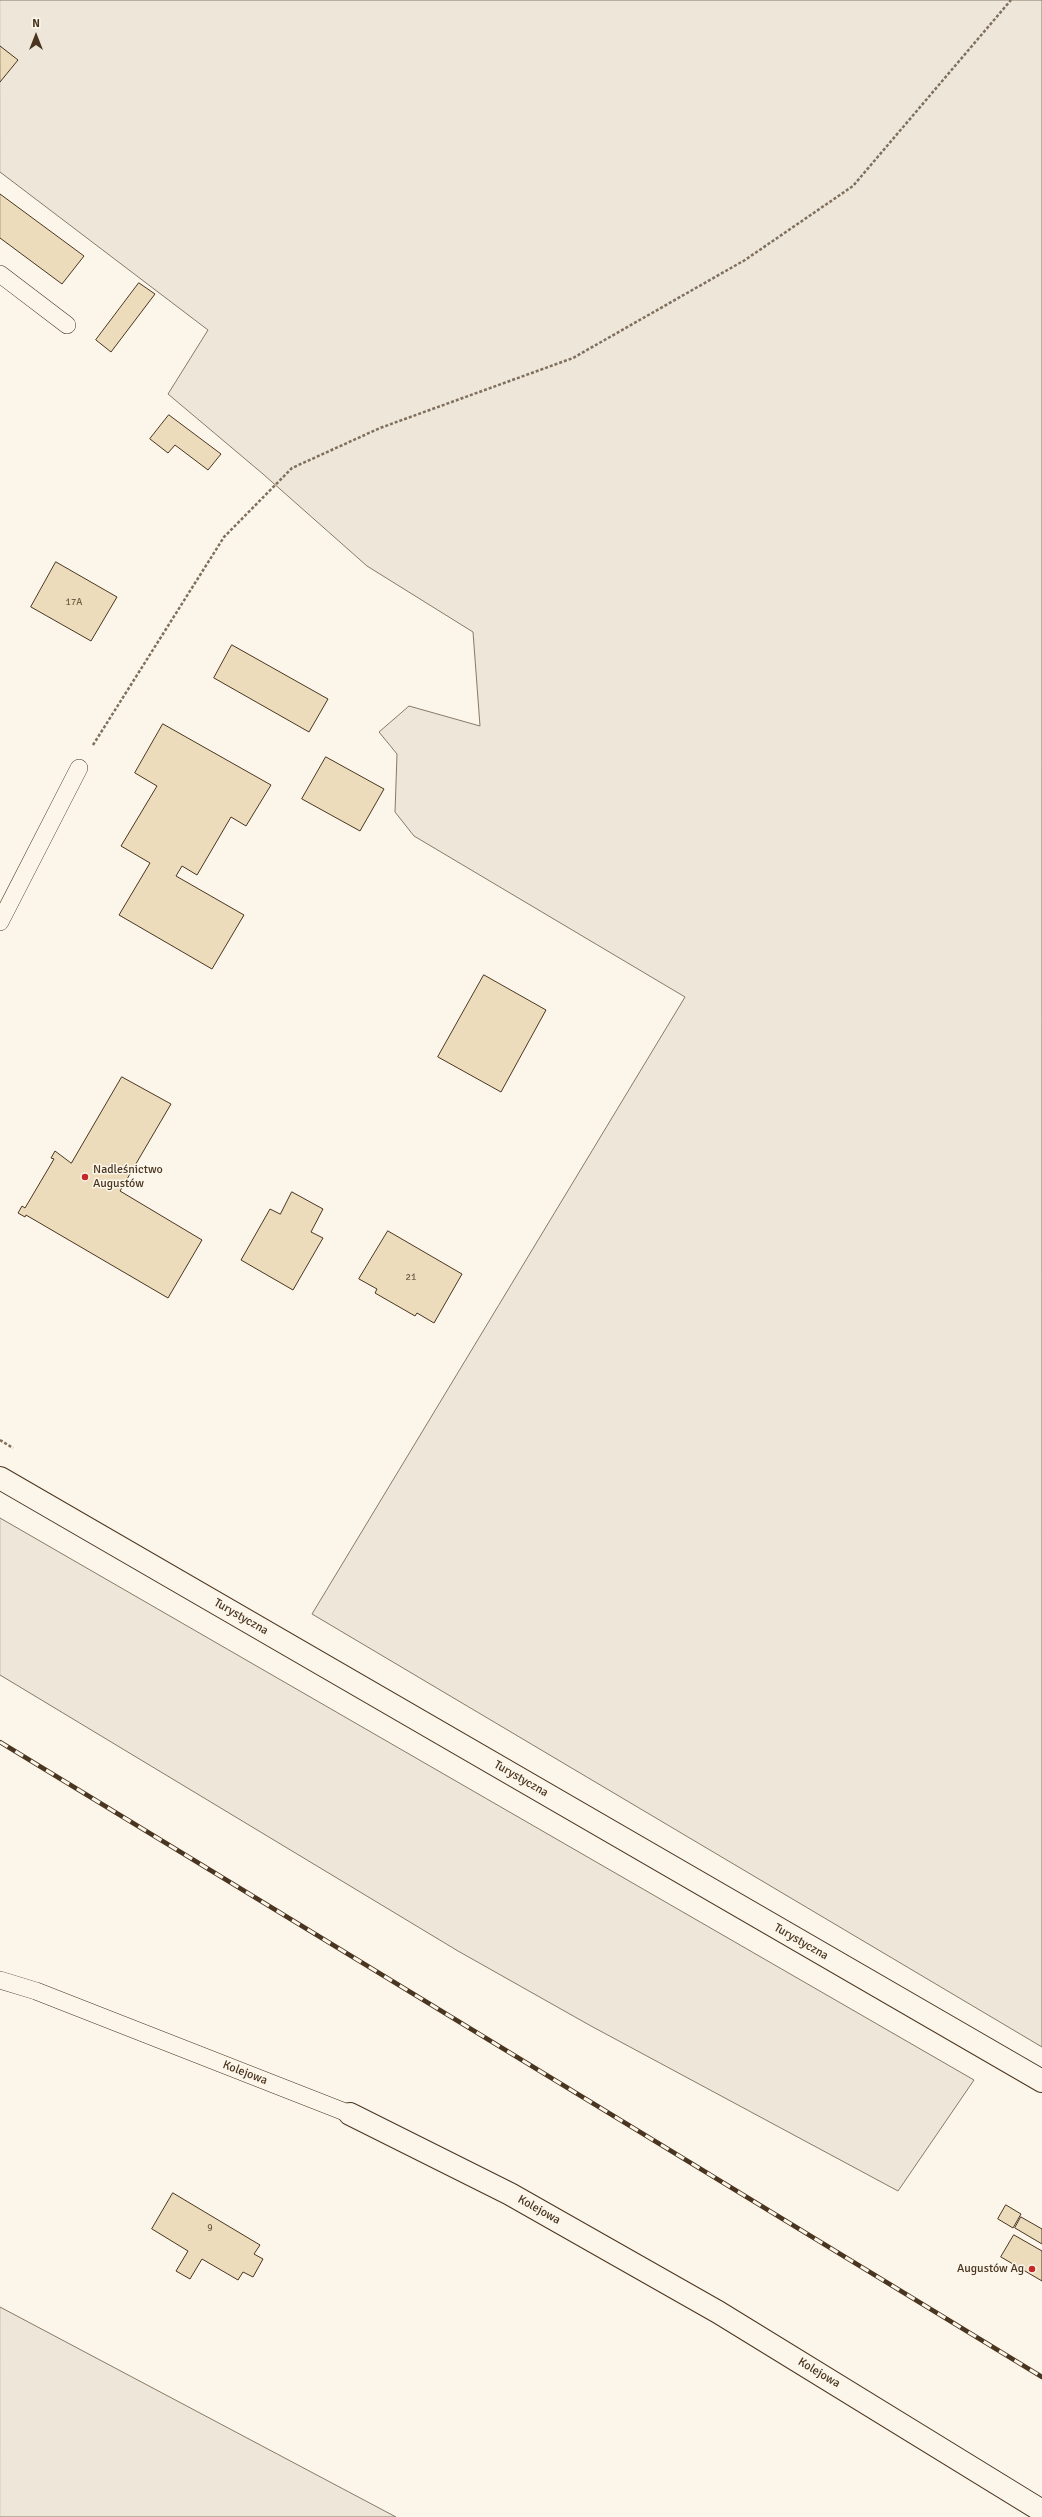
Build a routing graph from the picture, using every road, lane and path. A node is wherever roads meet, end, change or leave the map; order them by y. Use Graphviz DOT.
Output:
graph roads {
  1 [pos="1010,0"];
  2 [pos="0,274"];
  3 [pos="68,325"];
  4 [pos="79,768"];
  5 [pos="0,922"];
  6 [pos="0,1478"];
  7 [pos="0,1980"];
  8 [pos="1042,2081"];
  9 [pos="350,2114"];
  10 [pos="1042,2511"];
  1 -- 4 [label="path"];
  2 -- 3 [label="lane"];
  4 -- 5 [label="lane"];
  6 -- 8 [label="street, Turystyczna"];
  7 -- 9 [label="lane, Kolejowa"];
  9 -- 10 [label="street, Kolejowa"];
}
